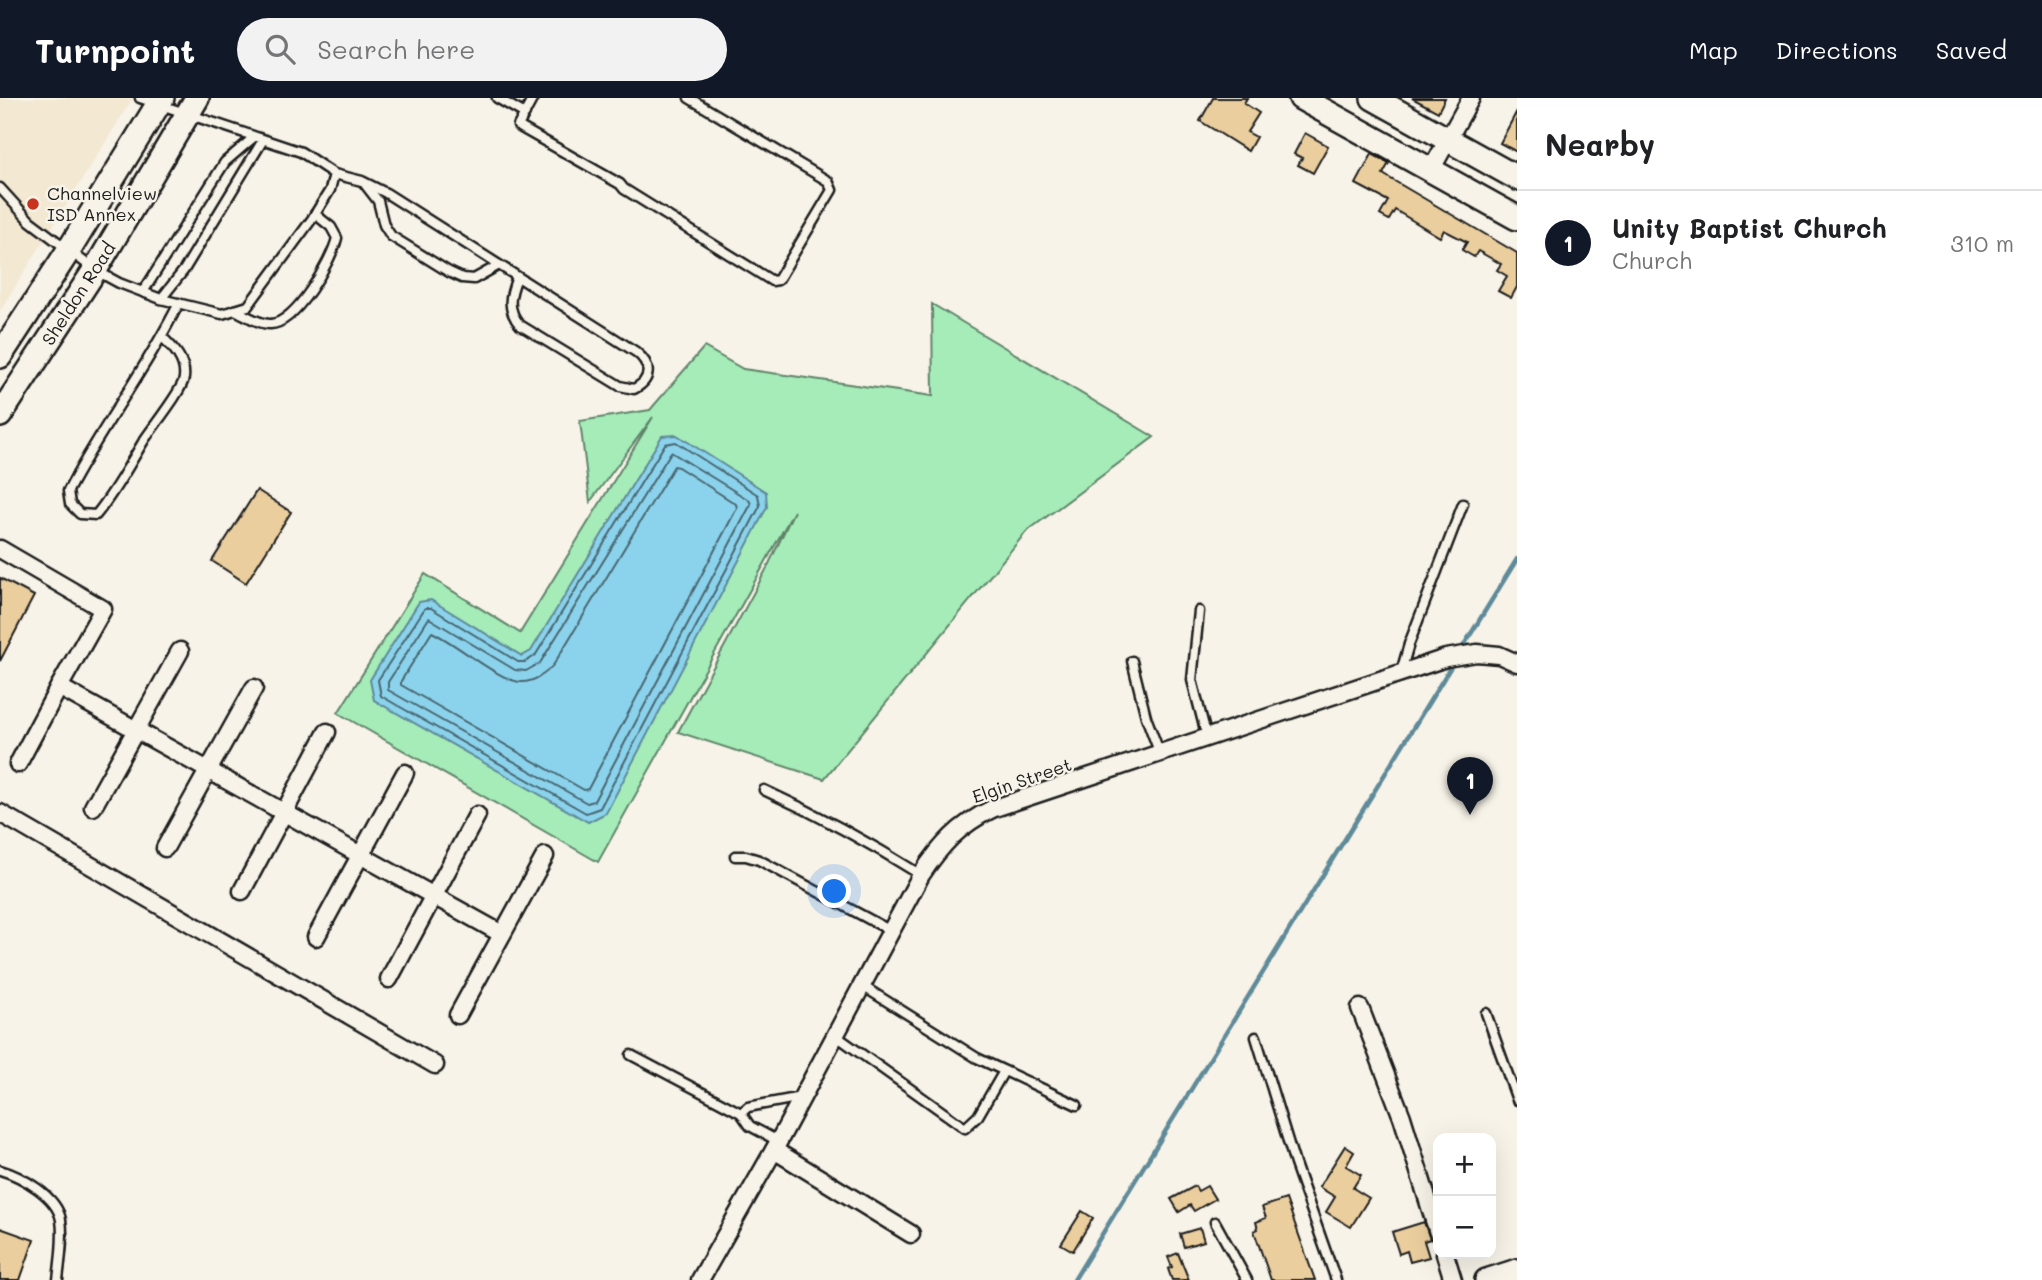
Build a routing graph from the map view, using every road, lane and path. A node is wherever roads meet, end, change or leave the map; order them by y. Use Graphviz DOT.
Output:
graph roads {
  1 [pos="497,98"];
  2 [pos="533,98"];
  3 [pos="689,98"];
  4 [pos="1301,98"];
  5 [pos="1373,98"];
  6 [pos="1471,98"];
  7 [pos="153,100"];
  8 [pos="192,106"];
  9 [pos="525,114"];
  10 [pos="254,137"];
  11 [pos="263,140"];
  12 [pos="1448,140"];
  13 [pos="1431,170"];
  14 [pos="334,174"];
  15 [pos="1517,178"];
  16 [pos="362,181"];
  17 [pos="0,188"];
  18 [pos="316,214"];
  19 [pos="1517,219"];
  20 [pos="69,250"];
  21 [pos="499,265"];
  22 [pos="95,270"];
  23 [pos="517,277"];
  24 [pos="143,292"];
  25 [pos="161,299"];
  26 [pos="179,303"];
  27 [pos="235,310"];
  28 [pos="162,337"];
  29 [pos="0,356"];
  30 [pos="0,415"];
  31 [pos="1463,504"];
  32 [pos="0,549"];
  33 [pos="1199,611"];
  34 [pos="180,651"];
  35 [pos="1132,661"];
  36 [pos="1517,663"];
  37 [pos="1401,672"];
  38 [pos="59,687"];
  39 [pos="254,688"];
  40 [pos="136,730"];
  41 [pos="327,732"];
  42 [pos="1207,738"];
  43 [pos="1160,754"];
  44 [pos="18,764"];
  45 [pos="209,771"];
  46 [pos="405,773"];
  47 [pos="764,790"];
  48 [pos="93,807"];
  49 [pos="283,812"];
  50 [pos="0,813"];
  51 [pos="477,815"];
  52 [pos="165,848"];
  53 [pos="360,855"];
  54 [pos="545,856"];
  55 [pos="735,856"];
  56 [pos="921,875"];
  57 [pos="242,891"];
  58 [pos="433,895"];
  59 [pos="891,931"];
  60 [pos="502,933"];
  61 [pos="316,937"];
  62 [pos="389,979"];
  63 [pos="861,985"];
  64 [pos="1360,1008"];
  65 [pos="1486,1013"];
  66 [pos="457,1014"];
  67 [pos="835,1035"];
  68 [pos="1255,1037"];
  69 [pos="631,1055"];
  70 [pos="435,1065"];
  71 [pos="1004,1071"];
  72 [pos="802,1097"];
  73 [pos="1517,1100"];
  74 [pos="1077,1105"];
  75 [pos="741,1113"];
  76 [pos="776,1145"];
  77 [pos="0,1170"];
  78 [pos="1433,1217"];
  79 [pos="1215,1222"];
  80 [pos="911,1234"];
  81 [pos="1447,1259"];
  82 [pos="1517,1270"];
  83 [pos="58,1280"];
  84 [pos="700,1280"];
  85 [pos="1247,1280"];
  86 [pos="1336,1280"];
  87 [pos="1453,1280"];
  88 [pos="1486,1280"];
  1 -- 9 [label="lane"];
  2 -- 9 [label="lane"];
  3 -- 9 [label="lane"];
  4 -- 13 [label="main road"];
  5 -- 12 [label="main road"];
  6 -- 12 [label="street"];
  7 -- 8 [label="lane"];
  7 -- 20 [label="main road, Sheldon Road"];
  8 -- 10 [label="lane"];
  8 -- 22 [label="main road, Sheldon Road"];
  10 -- 11 [label="lane"];
  10 -- 24 [label="lane"];
  11 -- 14 [label="lane"];
  11 -- 25 [label="lane"];
  12 -- 13 [label="street"];
  12 -- 15 [label="main road"];
  13 -- 19 [label="main road"];
  14 -- 16 [label="lane"];
  14 -- 18 [label="lane"];
  16 -- 21 [label="lane"];
  16 -- 21 [label="lane"];
  17 -- 20 [label="lane"];
  18 -- 27 [label="lane"];
  18 -- 27 [label="lane"];
  20 -- 22 [label="lane"];
  20 -- 29 [label="main road, Sheldon Road"];
  21 -- 23 [label="lane"];
  22 -- 24 [label="lane"];
  22 -- 30 [label="main road, Sheldon Road"];
  23 -- 23 [label="lane"];
  24 -- 25 [label="lane"];
  25 -- 26 [label="lane"];
  26 -- 27 [label="lane"];
  26 -- 28 [label="lane"];
  28 -- 28 [label="lane"];
  31 -- 37 [label="lane"];
  32 -- 38 [label="street"];
  33 -- 42 [label="lane"];
  34 -- 40 [label="street"];
  35 -- 43 [label="lane"];
  36 -- 37 [label="street, Elgin Street"];
  37 -- 42 [label="street, Elgin Street"];
  38 -- 40 [label="street"];
  38 -- 44 [label="street"];
  39 -- 45 [label="street"];
  40 -- 45 [label="street"];
  40 -- 48 [label="street"];
  41 -- 49 [label="street"];
  42 -- 43 [label="street, Elgin Street"];
  43 -- 56 [label="street, Elgin Street"];
  45 -- 49 [label="street"];
  45 -- 52 [label="street"];
  46 -- 53 [label="street"];
  47 -- 56 [label="lane"];
  49 -- 53 [label="street"];
  49 -- 57 [label="street"];
  50 -- 70 [label="street"];
  51 -- 58 [label="street"];
  53 -- 58 [label="street"];
  53 -- 61 [label="street"];
  54 -- 60 [label="street"];
  55 -- 59 [label="lane"];
  56 -- 59 [label="street, Elgin Street"];
  58 -- 60 [label="street"];
  58 -- 62 [label="street"];
  59 -- 63 [label="street, Elgin Street"];
  60 -- 66 [label="street"];
  63 -- 67 [label="street, Elgin Street"];
  63 -- 71 [label="lane"];
  64 -- 78 [label="street"];
  65 -- 73 [label="lane"];
  67 -- 71 [label="lane"];
  67 -- 72 [label="street, Elgin Street"];
  68 -- 86 [label="lane"];
  69 -- 75 [label="lane"];
  71 -- 74 [label="lane"];
  72 -- 75 [label="lane"];
  72 -- 76 [label="street, Elgin Street"];
  75 -- 76 [label="lane"];
  76 -- 80 [label="street"];
  76 -- 84 [label="street, Elgin Street"];
  77 -- 83 [label="lane"];
  79 -- 85 [label="lane"];
  81 -- 87 [label="street"];
  82 -- 88 [label="street"];
}
